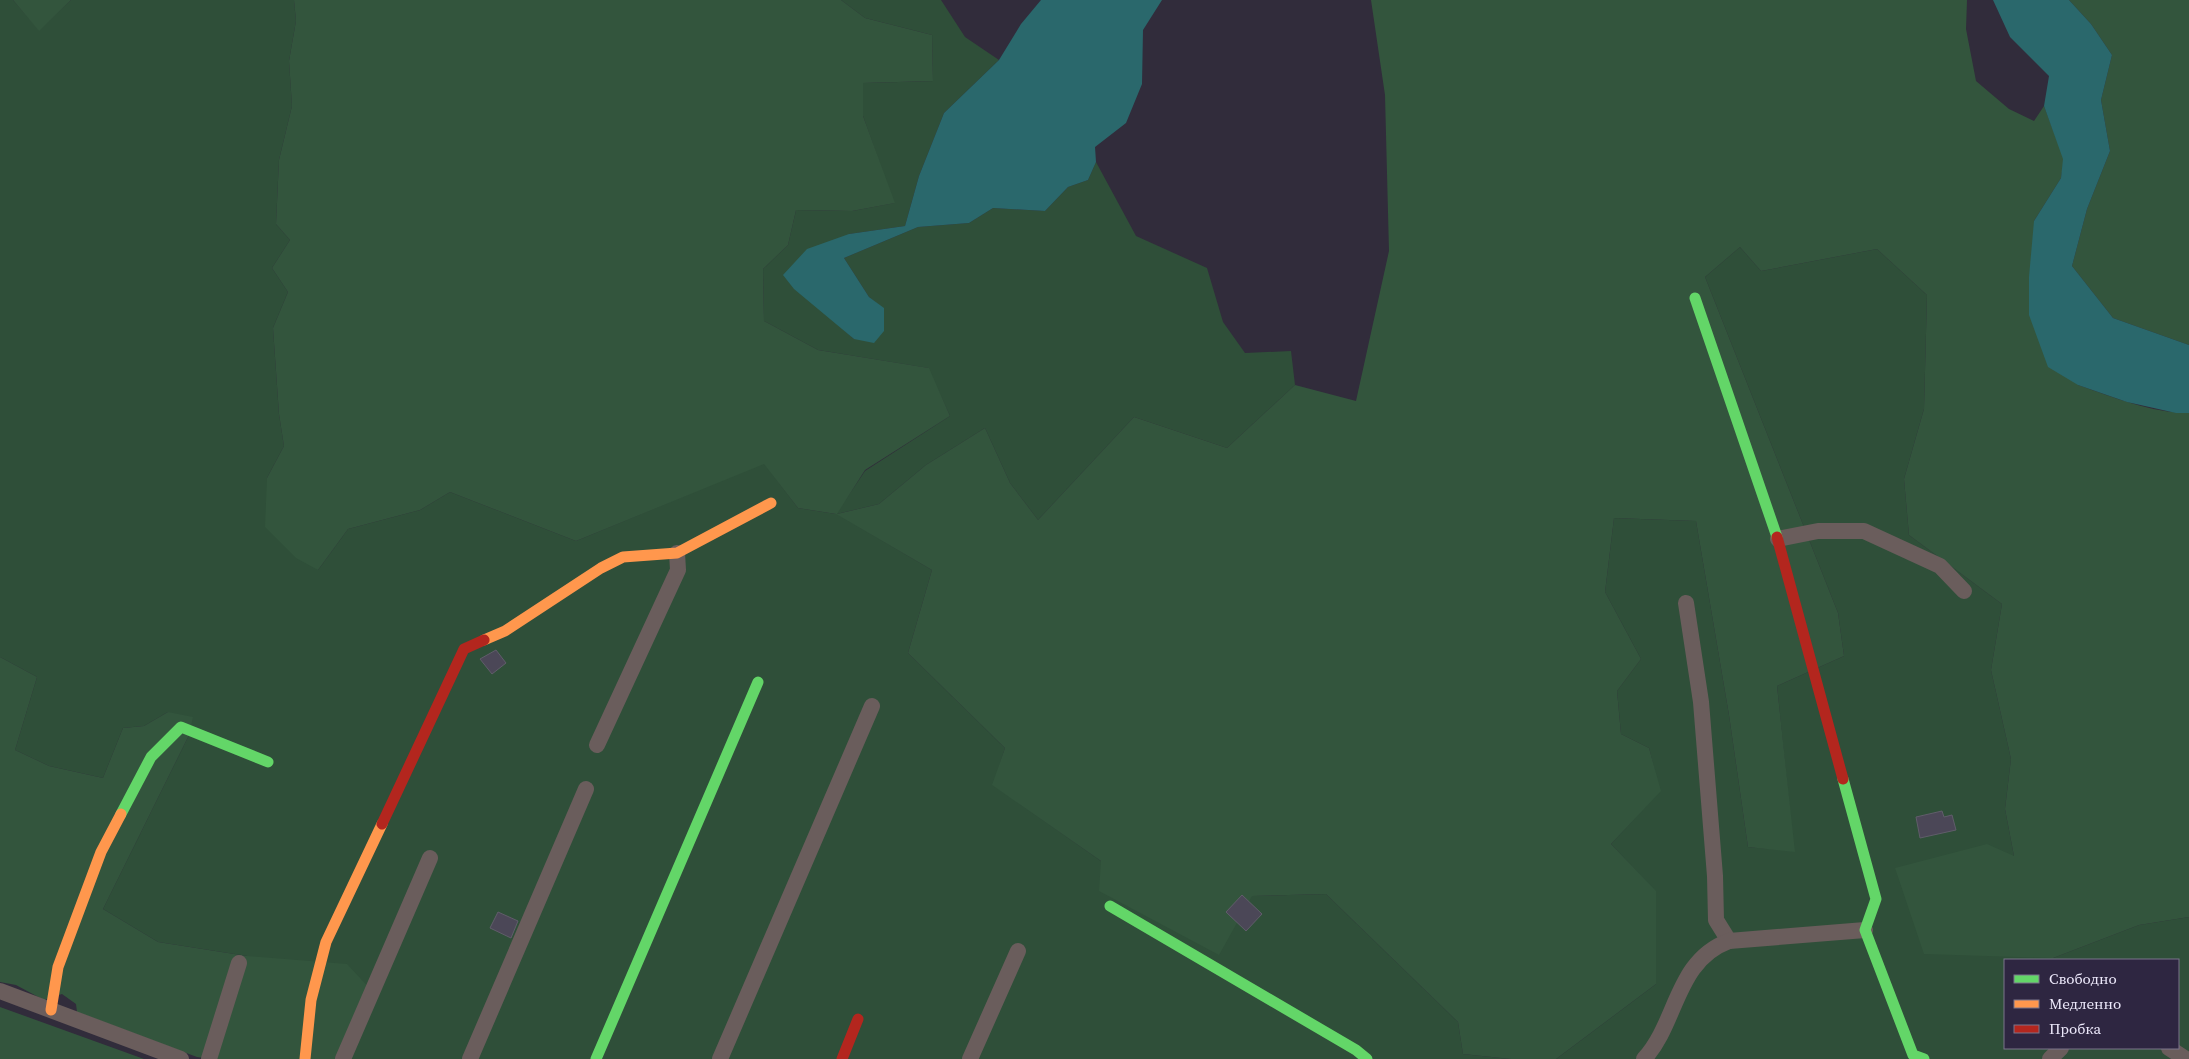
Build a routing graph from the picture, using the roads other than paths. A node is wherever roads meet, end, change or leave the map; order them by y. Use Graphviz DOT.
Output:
graph roads {
  1 [pos="1695,298"];
  2 [pos="772,503"];
  3 [pos="1778,539"];
  4 [pos="678,553"];
  5 [pos="1964,590"];
  6 [pos="1686,603"];
  7 [pos="758,682"];
  8 [pos="872,706"];
  9 [pos="597,746"];
  10 [pos="268,762"];
  11 [pos="586,789"];
  12 [pos="430,858"];
  13 [pos="1110,906"];
  14 [pos="1865,930"];
  15 [pos="1729,941"];
  16 [pos="1018,951"];
  17 [pos="239,963"];
  18 [pos="0,991"];
  19 [pos="51,1010"];
  20 [pos="858,1019"];
  21 [pos="2060,1049"];
  22 [pos="2171,1049"];
  23 [pos="1915,1058"];
  24 [pos="181,1059"];
  25 [pos="209,1059"];
  26 [pos="304,1059"];
  27 [pos="343,1059"];
  28 [pos="470,1059"];
  29 [pos="596,1059"];
  30 [pos="720,1059"];
  31 [pos="842,1059"];
  32 [pos="970,1059"];
  33 [pos="1368,1059"];
  34 [pos="1644,1059"];
  35 [pos="2050,1059"];
  36 [pos="2186,1059"];
  1 -- 3 [label="street"];
  2 -- 4 [label="street"];
  3 -- 5 [label="street"];
  3 -- 14 [label="street"];
  4 -- 9 [label="street"];
  4 -- 26 [label="street"];
  6 -- 15 [label="street"];
  7 -- 29 [label="street"];
  8 -- 30 [label="street"];
  10 -- 19 [label="street"];
  11 -- 28 [label="street"];
  12 -- 27 [label="street"];
  13 -- 33 [label="street"];
  14 -- 15 [label="street"];
  14 -- 23 [label="street"];
  15 -- 34 [label="street"];
  16 -- 32 [label="street"];
  17 -- 25 [label="street"];
  18 -- 19 [label="street"];
  19 -- 24 [label="street"];
  20 -- 31 [label="street"];
  21 -- 35 [label="street"];
  22 -- 36 [label="street"];
}
